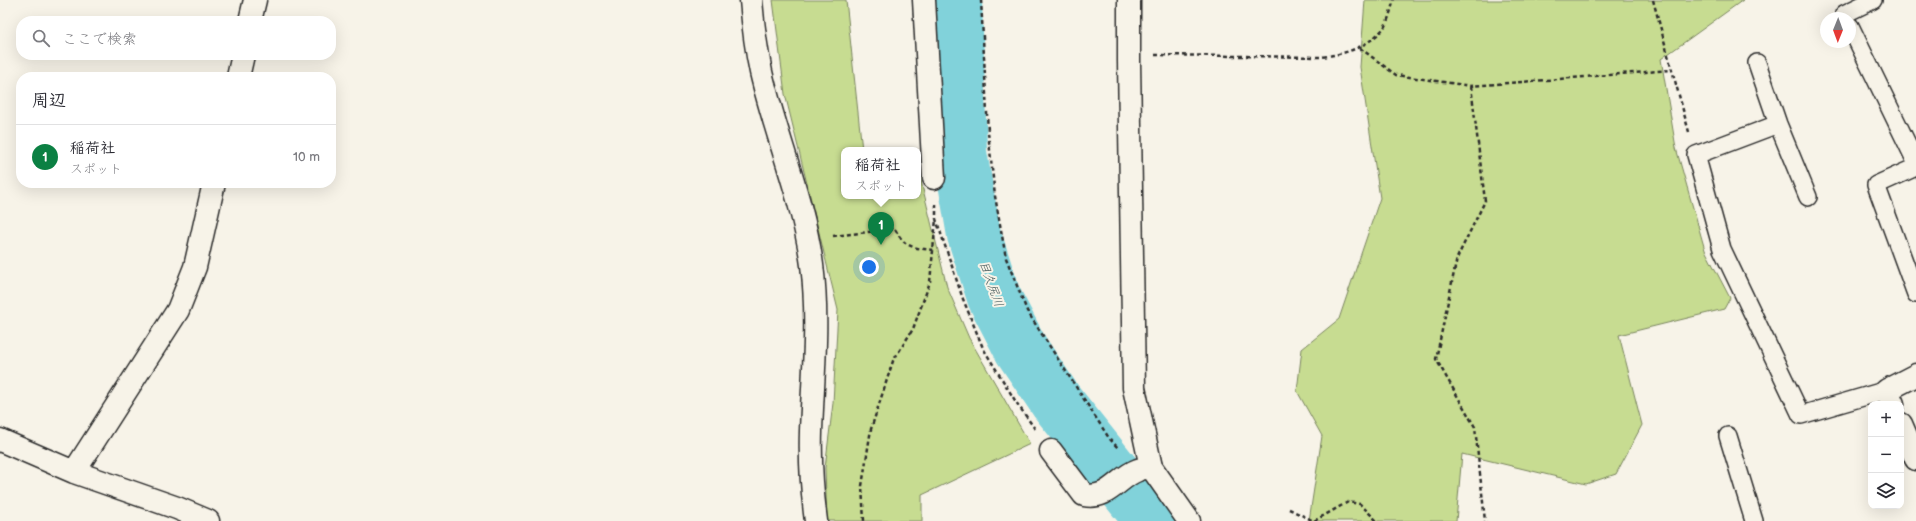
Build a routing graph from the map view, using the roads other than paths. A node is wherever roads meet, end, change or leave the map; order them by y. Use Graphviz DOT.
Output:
graph roads {
  1 [pos="255,0"];
  2 [pos="751,0"];
  3 [pos="924,0"];
  4 [pos="1129,0"];
  5 [pos="1873,0"];
  6 [pos="1848,12"];
  7 [pos="251,16"];
  8 [pos="1856,38"];
  9 [pos="241,60"];
  10 [pos="1756,64"];
  11 [pos="239,72"];
  12 [pos="1778,124"];
  13 [pos="1916,162"];
  14 [pos="1916,167"];
  15 [pos="934,178"];
  16 [pos="213,188"];
  17 [pos="1808,198"];
  18 [pos="1916,294"];
  19 [pos="1916,375"];
  20 [pos="1890,397"];
  21 [pos="1904,431"];
  22 [pos="1728,436"];
  23 [pos="0,440"];
  24 [pos="1051,451"];
  25 [pos="1916,459"];
  26 [pos="1144,469"];
  27 [pos="74,472"];
  28 [pos="208,521"];
  29 [pos="816,521"];
  30 [pos="1189,521"];
  31 [pos="1754,521"];
  1 -- 7 [label="street"];
  2 -- 29 [label="street"];
  3 -- 15 [label="street"];
  4 -- 26 [label="street"];
  5 -- 6 [label="lane"];
  8 -- 13 [label="lane"];
  9 -- 11 [label="street"];
  10 -- 12 [label="lane"];
  12 -- 17 [label="lane"];
  12 -- 20 [label="lane"];
  14 -- 18 [label="lane"];
  16 -- 27 [label="street"];
  19 -- 20 [label="street"];
  21 -- 25 [label="street"];
  22 -- 31 [label="lane"];
  23 -- 27 [label="street"];
  24 -- 26 [label="street"];
  26 -- 30 [label="street"];
  27 -- 28 [label="street"];
}
